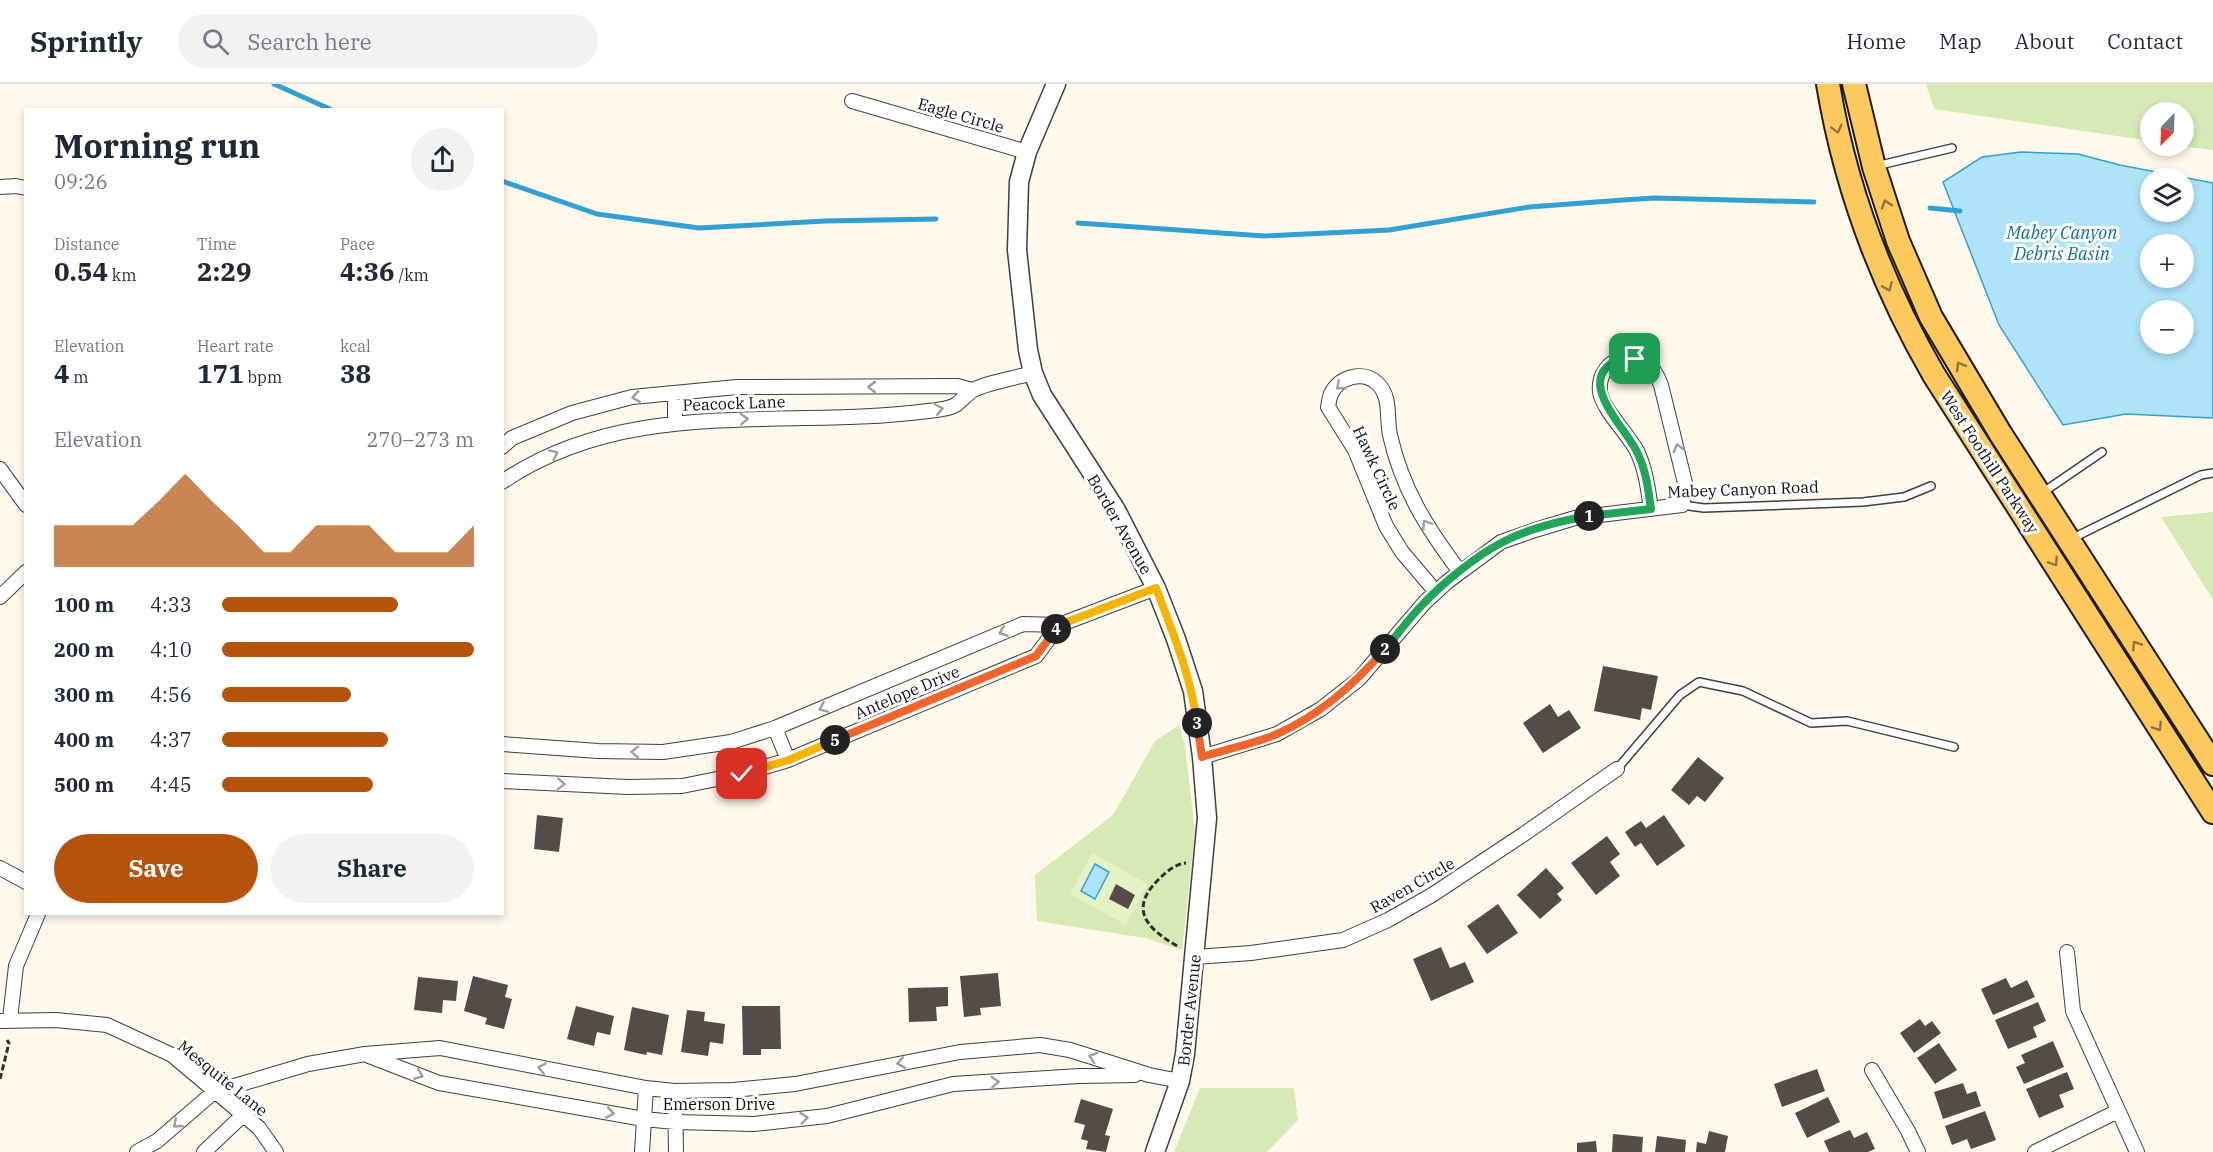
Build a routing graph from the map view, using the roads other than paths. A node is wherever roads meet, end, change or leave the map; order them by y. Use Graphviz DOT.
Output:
graph roads {
  1 [pos="1056,84"];
  2 [pos="1828,84"];
  3 [pos="1854,84"];
  4 [pos="852,101"];
  5 [pos="1952,148"];
  6 [pos="1027,152"];
  7 [pos="1874,167"];
  8 [pos="0,187"];
  9 [pos="24,188"];
  10 [pos="1033,373"];
  11 [pos="1934,375"];
  12 [pos="972,390"];
  13 [pos="675,393"];
  14 [pos="675,422"];
  15 [pos="504,445"];
  16 [pos="2102,452"];
  17 [pos="0,469"];
  18 [pos="2213,473"];
  19 [pos="504,481"];
  20 [pos="1931,486"];
  21 [pos="2039,494"];
  22 [pos="24,502"];
  23 [pos="1682,505"];
  24 [pos="1651,509"];
  25 [pos="2069,540"];
  26 [pos="1460,572"];
  27 [pos="24,574"];
  28 [pos="1156,588"];
  29 [pos="1436,592"];
  30 [pos="0,597"];
  31 [pos="1059,625"];
  32 [pos="775,728"];
  33 [pos="504,744"];
  34 [pos="1954,747"];
  35 [pos="1202,757"];
  36 [pos="789,760"];
  37 [pos="2213,765"];
  38 [pos="1617,769"];
  39 [pos="504,781"];
  40 [pos="2213,812"];
  41 [pos="0,868"];
  42 [pos="24,881"];
  43 [pos="39,915"];
  44 [pos="2067,952"];
  45 [pos="1195,957"];
  46 [pos="5,1020"];
  47 [pos="365,1054"];
  48 [pos="1872,1070"];
  49 [pos="1149,1075"];
  50 [pos="1180,1081"];
  51 [pos="646,1088"];
  52 [pos="675,1091"];
  53 [pos="214,1092"];
  54 [pos="2118,1110"];
  55 [pos="243,1115"];
  56 [pos="644,1119"];
  57 [pos="675,1122"];
  58 [pos="137,1152"];
  59 [pos="204,1152"];
  60 [pos="276,1152"];
  61 [pos="642,1152"];
  62 [pos="676,1152"];
  63 [pos="1155,1152"];
  64 [pos="1918,1152"];
  65 [pos="2035,1152"];
  66 [pos="2138,1152"];
  1 -- 6 [label="street, Border Avenue"];
  2 -- 11 [label="main road, West Foothill Parkway, one-way"];
  3 -- 7 [label="main road, West Foothill Parkway"];
  4 -- 6 [label="street, Eagle Circle"];
  5 -- 7 [label="lane"];
  6 -- 10 [label="street, Border Avenue"];
  21 -- 7 [label="main road, West Foothill Parkway, one-way"];
  8 -- 9 [label="street"];
  10 -- 12 [label="street, Peacock Lane"];
  10 -- 28 [label="street, Border Avenue"];
  11 -- 25 [label="main road"];
  11 -- 40 [label="main road, West Foothill Parkway, one-way"];
  12 -- 13 [label="street, Peacock Lane, one-way"];
  14 -- 12 [label="street, Peacock Lane, one-way"];
  13 -- 14 [label="street"];
  13 -- 15 [label="street, Peacock Lane, one-way"];
  19 -- 14 [label="street, Peacock Lane, one-way"];
  16 -- 21 [label="lane"];
  17 -- 22 [label="street"];
  18 -- 25 [label="lane"];
  20 -- 23 [label="lane, Mabey Canyon Road"];
  21 -- 25 [label="main road, West Foothill Parkway"];
  23 -- 24 [label="street, Mabey Canyon Road"];
  23 -- 24 [label="street, one-way"];
  24 -- 26 [label="street, Mabey Canyon Road"];
  37 -- 25 [label="main road, West Foothill Parkway, one-way"];
  26 -- 29 [label="street, Mabey Canyon Road"];
  26 -- 29 [label="street, Hawk Circle, one-way"];
  27 -- 30 [label="street"];
  28 -- 31 [label="street, Antelope Drive"];
  28 -- 35 [label="street, Border Avenue"];
  29 -- 35 [label="street, Mabey Canyon Road"];
  31 -- 32 [label="street, Antelope Drive, one-way"];
  31 -- 36 [label="street, Antelope Drive"];
  32 -- 33 [label="street, Antelope Drive, one-way"];
  32 -- 36 [label="street"];
  34 -- 38 [label="lane"];
  35 -- 45 [label="street, Border Avenue"];
  39 -- 36 [label="street, Antelope Drive, one-way"];
  38 -- 45 [label="street, Raven Circle"];
  41 -- 42 [label="street"];
  43 -- 46 [label="street"];
  44 -- 54 [label="street"];
  45 -- 50 [label="street, Border Avenue"];
  46 -- 53 [label="street, Mesquite Lane"];
  51 -- 47 [label="street, Emerson Drive, one-way"];
  47 -- 53 [label="street, Emerson Drive"];
  47 -- 56 [label="street, Emerson Drive, one-way"];
  48 -- 64 [label="street"];
  49 -- 50 [label="street, Emerson Drive"];
  49 -- 52 [label="street, Emerson Drive, one-way"];
  57 -- 49 [label="street, Emerson Drive, one-way"];
  50 -- 63 [label="street, Border Avenue"];
  51 -- 52 [label="street, Emerson Drive"];
  51 -- 56 [label="street"];
  52 -- 57 [label="street"];
  53 -- 55 [label="street, Mesquite Lane"];
  53 -- 58 [label="street, Emerson Drive, one-way"];
  54 -- 65 [label="street"];
  54 -- 66 [label="street"];
  55 -- 59 [label="street"];
  55 -- 60 [label="street, Mesquite Lane"];
  56 -- 57 [label="street, Emerson Drive"];
  56 -- 61 [label="street"];
  57 -- 62 [label="street"];
}
